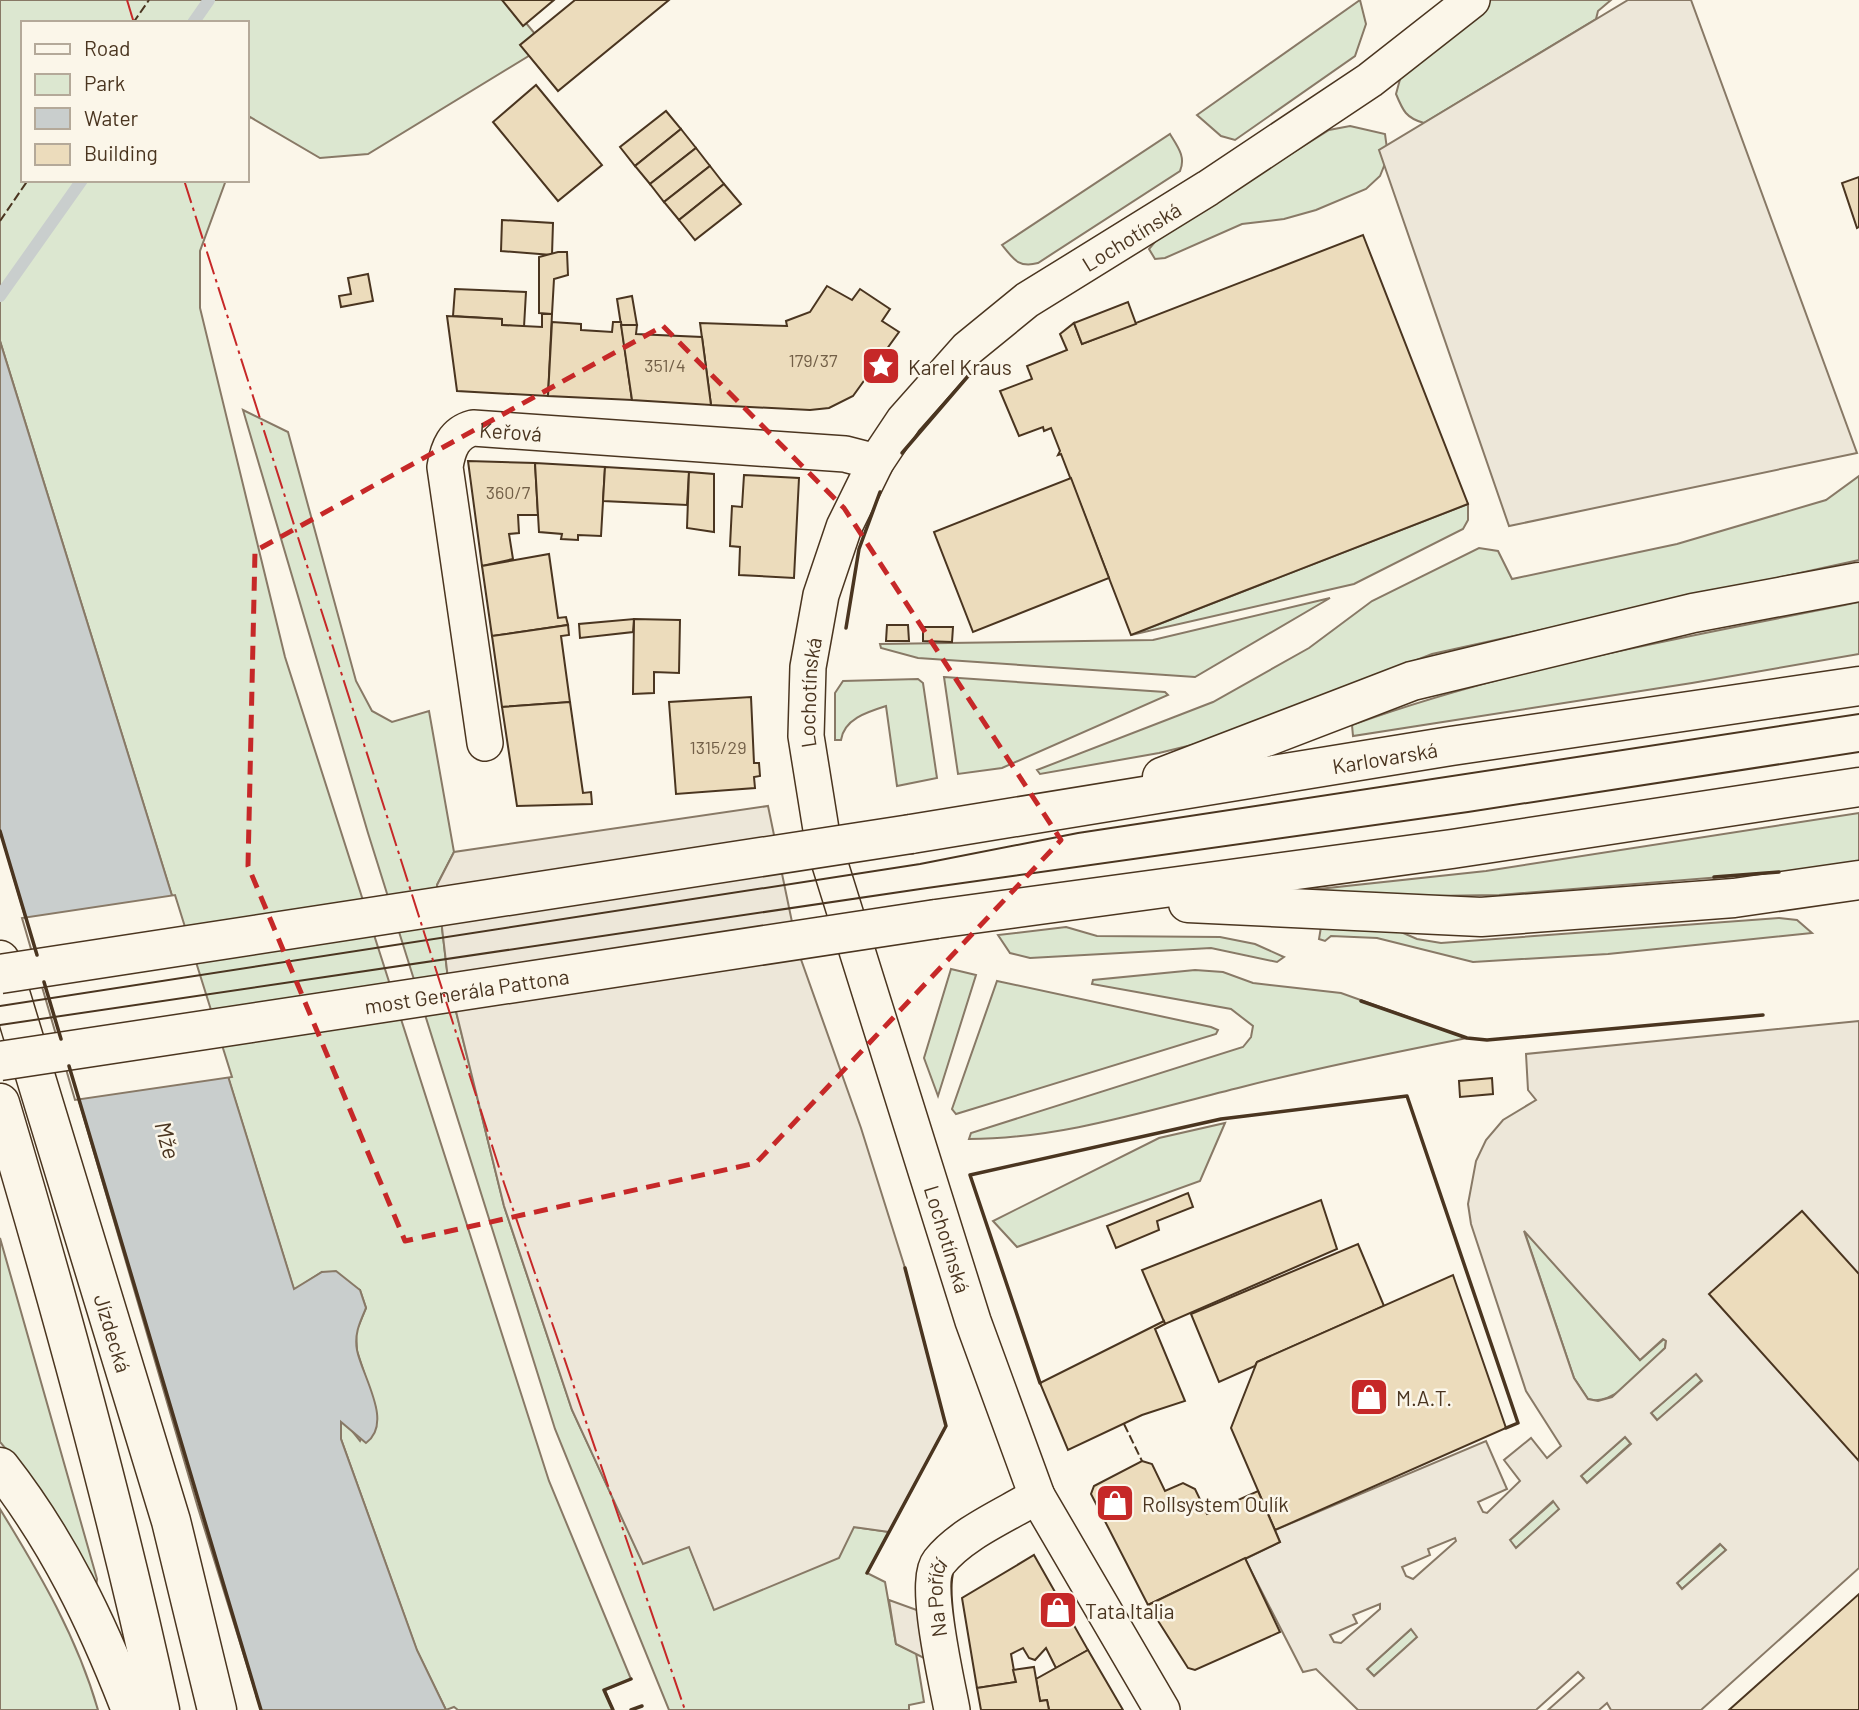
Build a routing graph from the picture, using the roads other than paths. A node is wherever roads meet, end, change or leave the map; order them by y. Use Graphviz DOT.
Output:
graph roads {
  1 [pos="1472,0"];
  2 [pos="876,462"];
  3 [pos="1859,582"];
  4 [pos="1859,686"];
  5 [pos="485,743"];
  6 [pos="1859,788"];
  7 [pos="1084,807"];
  8 [pos="1859,880"];
  9 [pos="1081,901"];
  10 [pos="0,960"];
  11 [pos="0,974"];
  12 [pos="0,1061"];
  13 [pos="0,1103"];
  14 [pos="0,1466"];
  15 [pos="1037,1496"];
  16 [pos="131,1710"];
  17 [pos="160,1710"];
  18 [pos="217,1710"];
  19 [pos="952,1710"];
  20 [pos="1162,1710"];
  1 -- 2 [label="street, Lochotínská"];
  2 -- 5 [label="street, Keřová"];
  2 -- 15 [label="street, Lochotínská"];
  3 -- 7 [label="main road"];
  4 -- 7 [label="main road, Karlovarská"];
  6 -- 9 [label="main road"];
  7 -- 11 [label="main road, Karlovarská, bridge"];
  8 -- 9 [label="main road"];
  9 -- 12 [label="main road, most Generála Pattona, bridge"];
  10 -- 18 [label="main road, Jízdecká"];
  13 -- 17 [label="main road"];
  14 -- 16 [label="main road"];
  15 -- 19 [label="street, Na Poříčí"];
  15 -- 20 [label="street, Lochotínská"];
}
